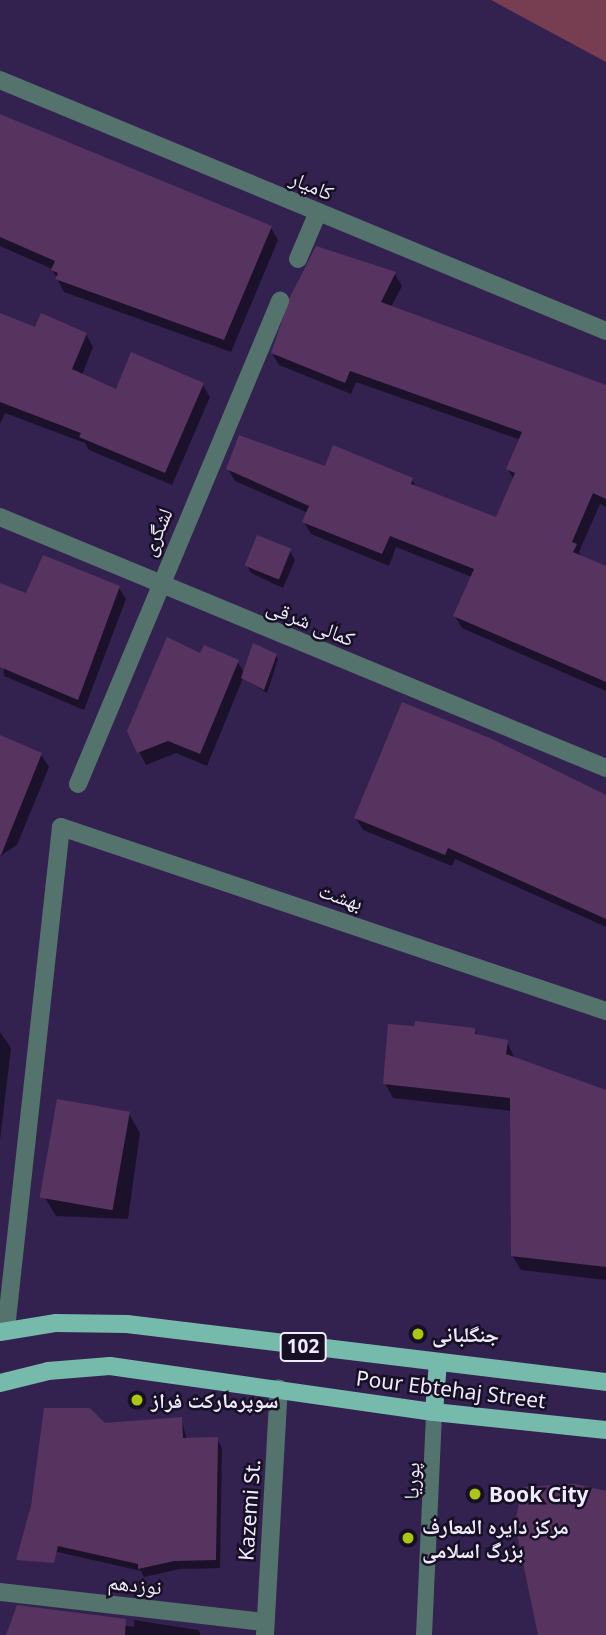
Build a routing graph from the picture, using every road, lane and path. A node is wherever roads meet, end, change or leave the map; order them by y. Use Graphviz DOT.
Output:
graph roads {
  1 [pos="0,80"];
  2 [pos="318,212"];
  3 [pos="298,259"];
  4 [pos="280,300"];
  5 [pos="606,331"];
  6 [pos="0,517"];
  7 [pos="158,585"];
  8 [pos="606,768"];
  9 [pos="78,784"];
  10 [pos="606,1011"];
  11 [pos="3,1331"];
  12 [pos="438,1362"];
  13 [pos="606,1382"];
  14 [pos="0,1383"];
  15 [pos="279,1388"];
  16 [pos="434,1412"];
  17 [pos="606,1430"];
  18 [pos="0,1592"];
  19 [pos="265,1629"];
  20 [pos="424,1635"];
  1 -- 2 [label="street, کامیار"];
  2 -- 3 [label="street"];
  2 -- 5 [label="street, کامیار"];
  4 -- 7 [label="street, لشگری"];
  6 -- 7 [label="street, کمالی شرقی"];
  7 -- 8 [label="street, کمالی شرقی"];
  7 -- 9 [label="street, لشگری"];
  10 -- 11 [label="street, بهشت"];
  11 -- 12 [label="main road, Pour Ebtehaj Street / 102"];
  12 -- 13 [label="main road, Pour Ebtehaj Street / 102"];
  12 -- 16 [label="main road"];
  14 -- 15 [label="main road, Pour Ebtehaj Street / 102"];
  15 -- 16 [label="main road, Pour Ebtehaj Street / 102"];
  15 -- 19 [label="street, Kazemi St."];
  16 -- 17 [label="main road, Pour Ebtehaj Street / 102"];
  16 -- 20 [label="lane, پوریا"];
  18 -- 19 [label="street, نوزدهم"];
}
